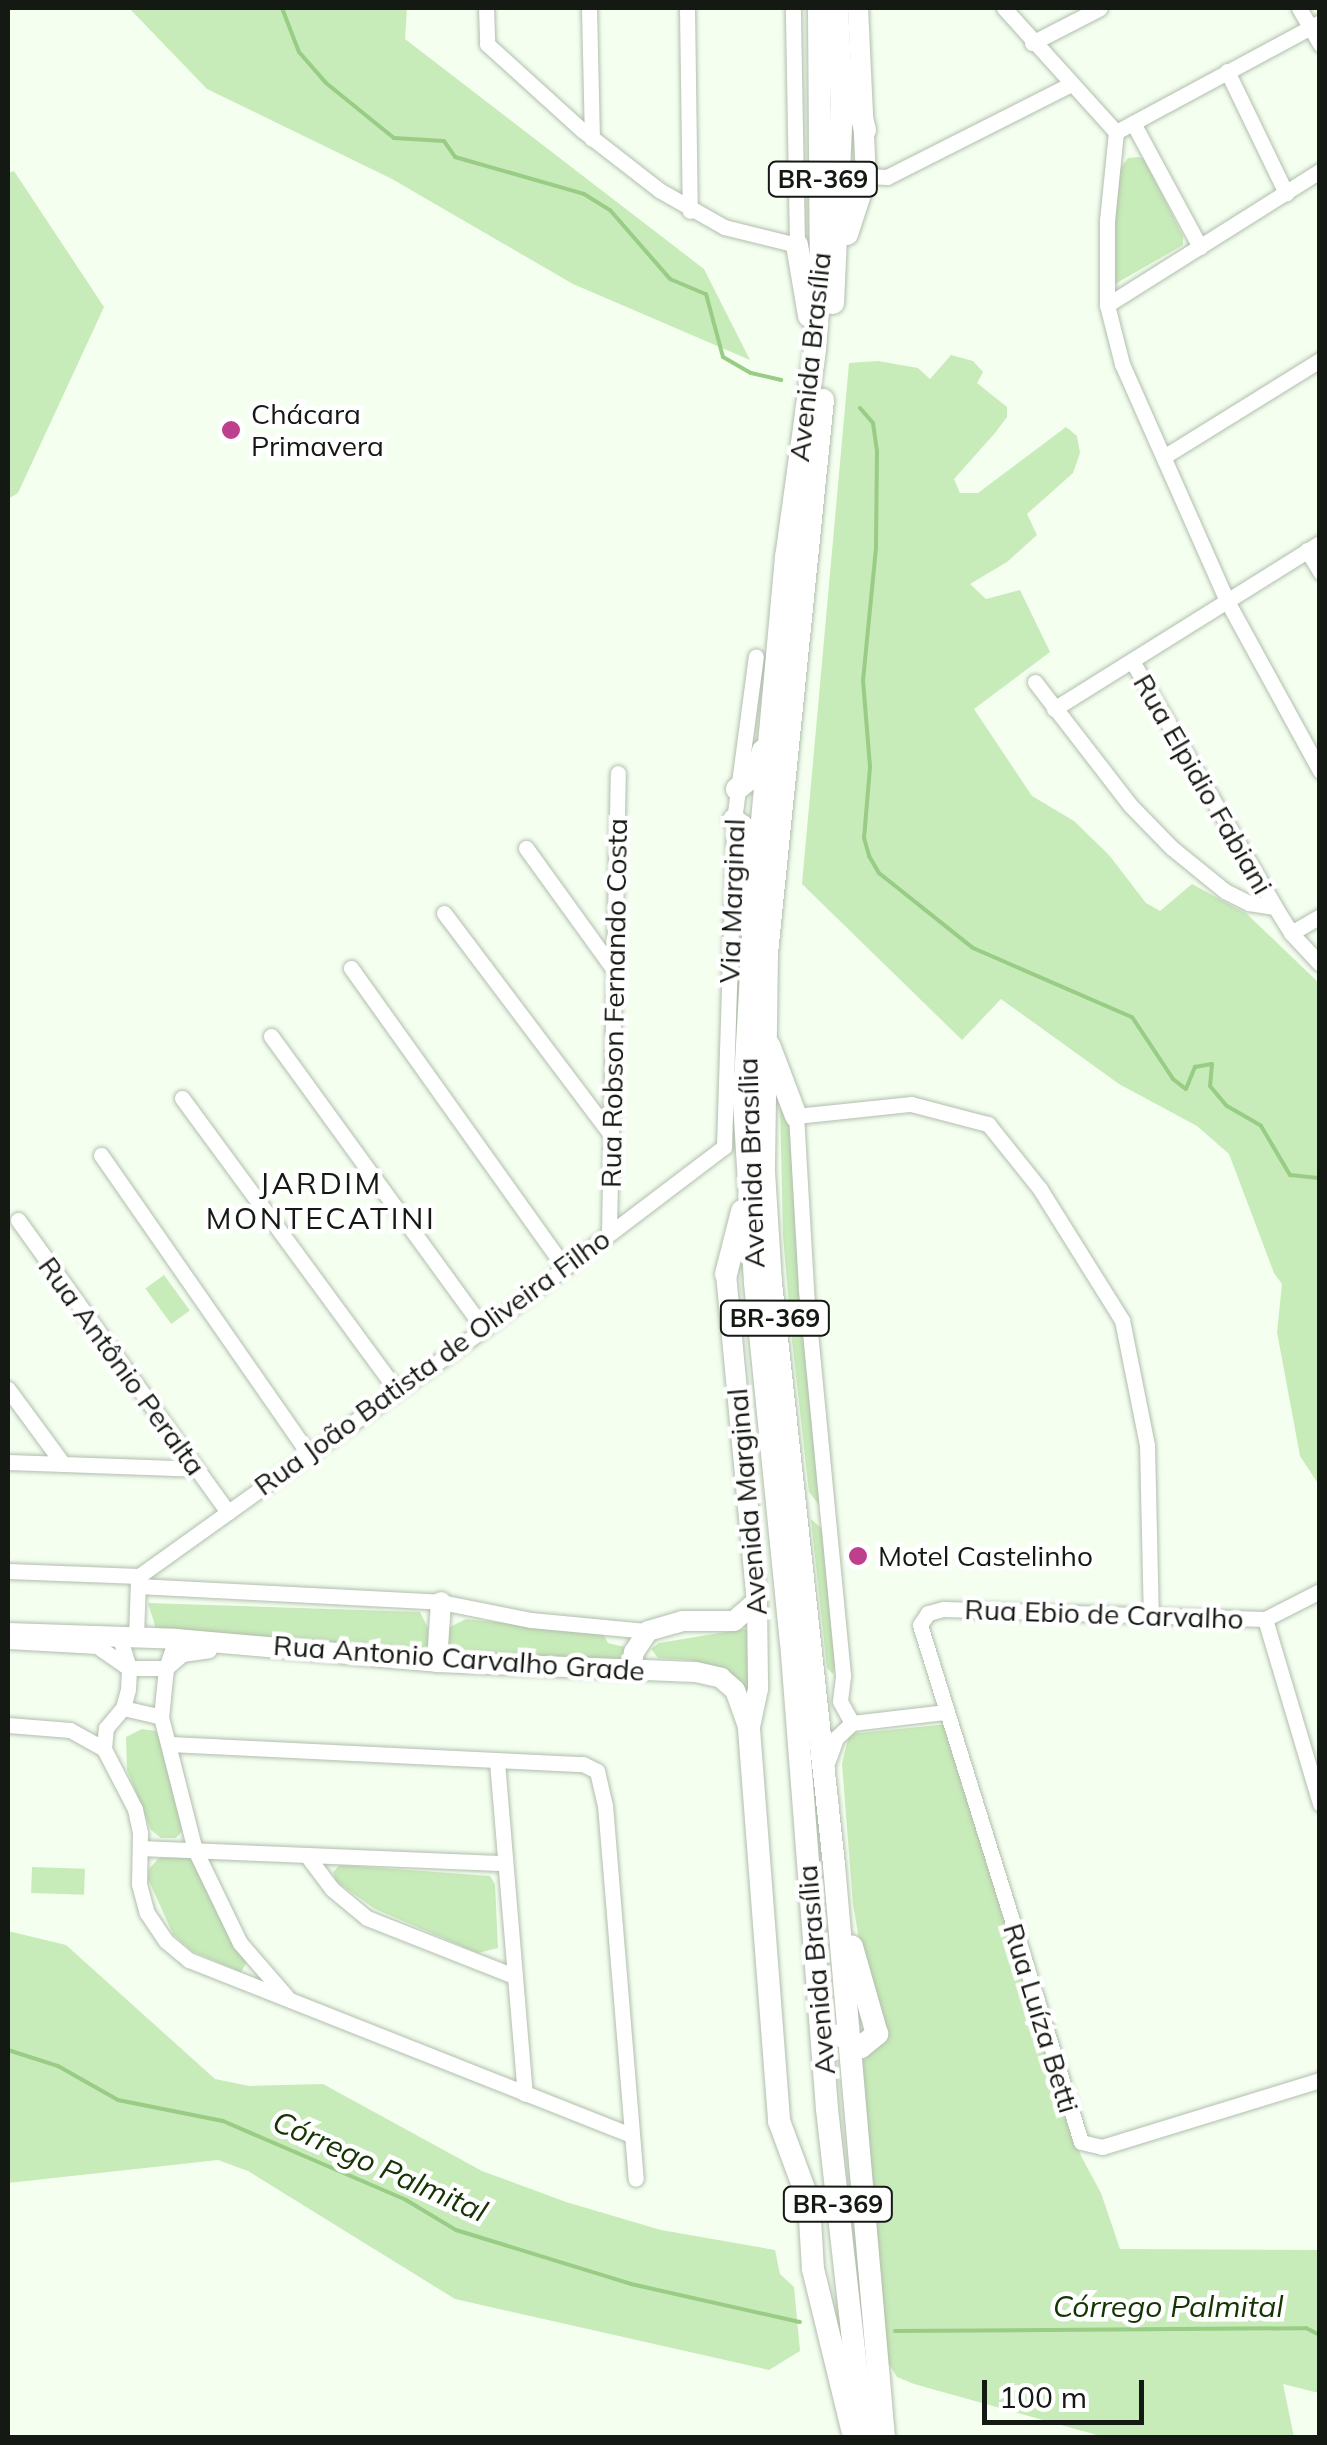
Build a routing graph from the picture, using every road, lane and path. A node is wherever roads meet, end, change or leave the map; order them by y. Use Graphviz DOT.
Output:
graph roads {
  1 [pos="486,8"];
  2 [pos="589,8"];
  3 [pos="687,8"];
  4 [pos="792,8"];
  5 [pos="819,8"];
  6 [pos="837,8"];
  7 [pos="858,8"];
  8 [pos="1004,8"];
  9 [pos="1100,8"];
  10 [pos="1299,8"];
  11 [pos="1315,25"];
  12 [pos="1032,43"];
  13 [pos="1320,44"];
  14 [pos="1227,70"];
  15 [pos="1069,85"];
  16 [pos="1133,122"];
  17 [pos="865,130"];
  18 [pos="1116,132"];
  19 [pos="592,139"];
  20 [pos="1320,172"];
  21 [pos="866,176"];
  22 [pos="1286,193"];
  23 [pos="690,210"];
  24 [pos="797,245"];
  25 [pos="1200,246"];
  26 [pos="837,266"];
  27 [pos="1107,305"];
  28 [pos="815,349"];
  29 [pos="1320,360"];
  30 [pos="1165,456"];
  31 [pos="1313,546"];
  32 [pos="1320,572"];
  33 [pos="1227,602"];
  34 [pos="756,656"];
  35 [pos="1132,661"];
  36 [pos="1034,682"];
  37 [pos="774,709"];
  38 [pos="1054,709"];
  39 [pos="1320,771"];
  40 [pos="618,774"];
  41 [pos="738,788"];
  42 [pos="734,820"];
  43 [pos="526,848"];
  44 [pos="756,884"];
  45 [pos="1276,907"];
  46 [pos="444,913"];
  47 [pos="1320,916"];
  48 [pos="1291,933"];
  49 [pos="1320,964"];
  50 [pos="351,968"];
  51 [pos="614,970"];
  52 [pos="764,1031"];
  53 [pos="271,1036"];
  54 [pos="182,1098"];
  55 [pos="796,1116"];
  56 [pos="611,1135"];
  57 [pos="724,1147"];
  58 [pos="101,1155"];
  59 [pos="747,1173"];
  60 [pos="18,1220"];
  61 [pos="609,1232"];
  62 [pos="564,1267"];
  63 [pos="726,1274"];
  64 [pos="484,1328"];
  65 [pos="8,1388"];
  66 [pos="397,1390"];
  67 [pos="309,1454"];
  68 [pos="8,1462"];
  69 [pos="63,1464"];
  70 [pos="195,1469"];
  71 [pos="794,1493"];
  72 [pos="228,1512"];
  73 [pos="828,1524"];
  74 [pos="8,1571"];
  75 [pos="138,1581"];
  76 [pos="1320,1591"];
  77 [pos="757,1601"];
  78 [pos="440,1602"];
  79 [pos="1151,1615"];
  80 [pos="1266,1618"];
  81 [pos="648,1631"];
  82 [pos="8,1632"];
  83 [pos="128,1636"];
  84 [pos="176,1639"];
  85 [pos="8,1641"];
  86 [pos="320,1650"];
  87 [pos="438,1662"];
  88 [pos="128,1668"];
  89 [pos="166,1668"];
  90 [pos="631,1670"];
  91 [pos="843,1675"];
  92 [pos="818,1699"];
  93 [pos="123,1708"];
  94 [pos="946,1712"];
  95 [pos="161,1717"];
  96 [pos="852,1723"];
  97 [pos="8,1725"];
  98 [pos="749,1729"];
  99 [pos="170,1744"];
  100 [pos="104,1749"];
  101 [pos="498,1762"];
  102 [pos="824,1771"];
  103 [pos="1320,1804"];
  104 [pos="140,1848"];
  105 [pos="196,1850"];
  106 [pos="308,1857"];
  107 [pos="505,1863"];
  108 [pos="257,1963"];
  109 [pos="815,1970"];
  110 [pos="514,1976"];
  111 [pos="242,1982"];
  112 [pos="287,1997"];
  113 [pos="850,2045"];
  114 [pos="1320,2080"];
  115 [pos="525,2094"];
  116 [pos="631,2135"];
  117 [pos="636,2179"];
  118 [pos="854,2438"];
  119 [pos="864,2438"];
  120 [pos="884,2438"];
  1 -- 19 [label="street"];
  2 -- 19 [label="street"];
  3 -- 23 [label="street"];
  4 -- 24 [label="street"];
  5 -- 28 [label="highway, Avenida Brasília / BR-369"];
  6 -- 17 [label="highway"];
  6 -- 26 [label="highway, Avenida Brasília / BR-369"];
  7 -- 17 [label="main road"];
  8 -- 12 [label="street"];
  9 -- 12 [label="street"];
  10 -- 11 [label="street"];
  11 -- 13 [label="street"];
  11 -- 14 [label="street"];
  12 -- 15 [label="street"];
  14 -- 16 [label="street"];
  14 -- 22 [label="street"];
  15 -- 18 [label="street"];
  15 -- 21 [label="street"];
  16 -- 18 [label="street"];
  16 -- 25 [label="street"];
  17 -- 21 [label="main road"];
  18 -- 27 [label="street"];
  19 -- 23 [label="street"];
  20 -- 22 [label="street"];
  21 -- 26 [label="highway"];
  22 -- 25 [label="street"];
  23 -- 24 [label="street"];
  24 -- 28 [label="highway"];
  25 -- 27 [label="street"];
  26 -- 52 [label="highway, Avenida Brasília / BR-369"];
  27 -- 30 [label="street"];
  28 -- 37 [label="highway, Avenida Brasília / BR-369"];
  29 -- 30 [label="street"];
  30 -- 33 [label="street"];
  31 -- 32 [label="street"];
  31 -- 33 [label="street"];
  33 -- 35 [label="street"];
  33 -- 39 [label="street"];
  34 -- 41 [label="street, Via Marginal"];
  35 -- 38 [label="street"];
  35 -- 45 [label="street, Rua Elpidio Fabiani"];
  36 -- 38 [label="street"];
  37 -- 41 [label="highway"];
  37 -- 44 [label="highway, Avenida Brasília / BR-369"];
  38 -- 45 [label="street"];
  40 -- 51 [label="street, Rua Robson Fernando Costa"];
  41 -- 42 [label="street, Via Marginal"];
  42 -- 44 [label="highway"];
  42 -- 57 [label="street, Via Marginal"];
  43 -- 51 [label="street"];
  44 -- 59 [label="highway, Avenida Brasília / BR-369"];
  45 -- 48 [label="street, Rua Elpidio Fabiani"];
  46 -- 56 [label="street"];
  47 -- 48 [label="street"];
  48 -- 49 [label="street, Rua Elpidio Fabiani"];
  50 -- 62 [label="street"];
  51 -- 56 [label="street, Rua Robson Fernando Costa"];
  52 -- 55 [label="highway"];
  52 -- 71 [label="highway, Avenida Brasília / BR-369"];
  53 -- 64 [label="street"];
  54 -- 66 [label="street"];
  55 -- 73 [label="street"];
  55 -- 79 [label="street"];
  56 -- 61 [label="street, Rua Robson Fernando Costa"];
  57 -- 61 [label="street, Rua João Batista de Oliveira Filho"];
  58 -- 67 [label="street"];
  59 -- 63 [label="highway"];
  59 -- 109 [label="highway, Avenida Brasília / BR-369"];
  60 -- 70 [label="street, Rua Antônio Peralta"];
  61 -- 62 [label="street, Rua João Batista de Oliveira Filho"];
  62 -- 64 [label="street, Rua João Batista de Oliveira Filho"];
  63 -- 77 [label="main road, Avenida Marginal"];
  64 -- 66 [label="street, Rua João Batista de Oliveira Filho"];
  65 -- 69 [label="street"];
  66 -- 67 [label="street, Rua João Batista de Oliveira Filho"];
  67 -- 72 [label="street, Rua João Batista de Oliveira Filho"];
  68 -- 69 [label="street"];
  69 -- 70 [label="street"];
  70 -- 72 [label="street, Rua Antônio Peralta"];
  71 -- 73 [label="street"];
  71 -- 92 [label="highway, Avenida Brasília / BR-369"];
  72 -- 75 [label="street, Rua João Batista de Oliveira Filho"];
  73 -- 91 [label="street"];
  74 -- 75 [label="street"];
  75 -- 78 [label="street"];
  75 -- 83 [label="street"];
  76 -- 80 [label="street"];
  77 -- 81 [label="main road, Rua Antonio Carvalho Grade"];
  77 -- 98 [label="main road, Avenida Marginal"];
  78 -- 81 [label="street"];
  78 -- 87 [label="main road"];
  79 -- 80 [label="street, Rua Ebio de Carvalho"];
  79 -- 94 [label="street, Rua Ebio de Carvalho"];
  80 -- 103 [label="street"];
  81 -- 90 [label="main road"];
  82 -- 83 [label="main road, Rua Antonio Carvalho Grade"];
  83 -- 84 [label="main road, Rua Antonio Carvalho Grade"];
  83 -- 88 [label="street"];
  84 -- 86 [label="main road, Rua Antonio Carvalho Grade"];
  84 -- 89 [label="street"];
  85 -- 88 [label="street"];
  86 -- 87 [label="main road, Rua Antonio Carvalho Grade"];
  86 -- 89 [label="street"];
  87 -- 90 [label="main road, Rua Antonio Carvalho Grade"];
  88 -- 89 [label="street"];
  88 -- 93 [label="street"];
  89 -- 95 [label="street"];
  90 -- 98 [label="main road, Rua Antonio Carvalho Grade"];
  91 -- 92 [label="street"];
  91 -- 96 [label="street"];
  92 -- 102 [label="highway, Avenida Brasília / BR-369"];
  93 -- 95 [label="street"];
  93 -- 100 [label="street"];
  94 -- 96 [label="street"];
  94 -- 114 [label="street, Rua Luíza Betti"];
  95 -- 99 [label="street"];
  96 -- 102 [label="street"];
  97 -- 100 [label="street"];
  98 -- 118 [label="highway"];
  99 -- 101 [label="street"];
  99 -- 105 [label="street"];
  100 -- 104 [label="street"];
  101 -- 107 [label="street"];
  101 -- 116 [label="street"];
  102 -- 113 [label="highway, Avenida Brasília / BR-369"];
  104 -- 105 [label="street"];
  104 -- 111 [label="street"];
  105 -- 106 [label="street"];
  105 -- 108 [label="street"];
  106 -- 107 [label="street"];
  106 -- 110 [label="street"];
  107 -- 110 [label="street"];
  108 -- 111 [label="street"];
  108 -- 112 [label="street"];
  109 -- 113 [label="highway"];
  109 -- 119 [label="highway, Avenida Brasília / BR-369"];
  110 -- 115 [label="street"];
  111 -- 112 [label="street"];
  112 -- 115 [label="street"];
  113 -- 120 [label="highway, Avenida Brasília / BR-369"];
  115 -- 116 [label="street"];
  116 -- 117 [label="street"];
}
